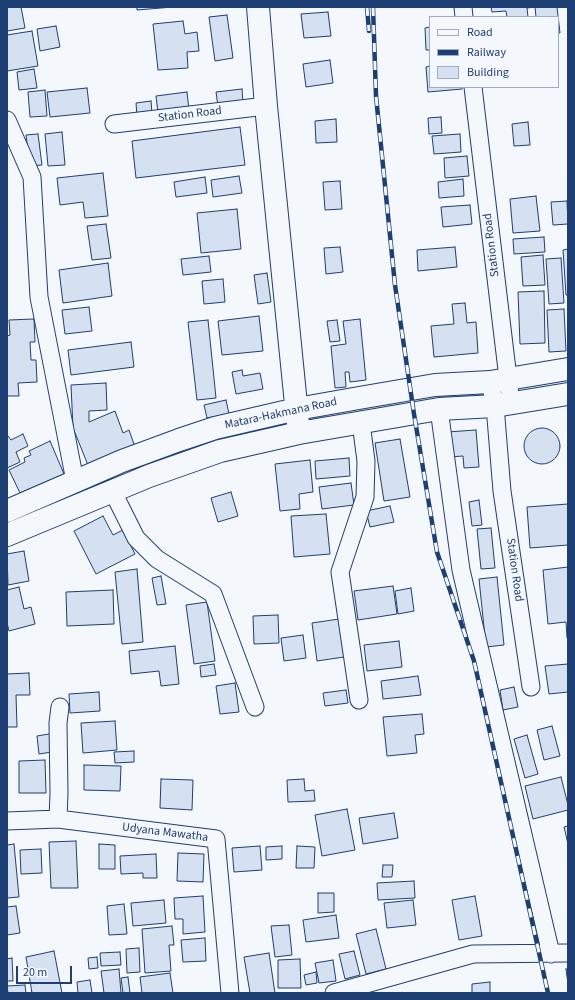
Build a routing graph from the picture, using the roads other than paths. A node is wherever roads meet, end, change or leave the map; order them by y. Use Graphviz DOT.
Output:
graph roads {
  1 [pos="258,7"];
  2 [pos="473,88"];
  3 [pos="266,106"];
  4 [pos="7,120"];
  5 [pos="114,124"];
  6 [pos="568,369"];
  7 [pos="499,381"];
  8 [pos="568,394"];
  9 [pos="503,404"];
  10 [pos="297,409"];
  11 [pos="439,409"];
  12 [pos="361,423"];
  13 [pos="299,433"];
  14 [pos="74,481"];
  15 [pos="112,492"];
  16 [pos="7,511"];
  17 [pos="7,536"];
  18 [pos="531,687"];
  19 [pos="359,700"];
  20 [pos="60,707"];
  21 [pos="255,707"];
  22 [pos="58,819"];
  23 [pos="7,821"];
  24 [pos="551,954"];
  25 [pos="568,954"];
  26 [pos="230,993"];
  27 [pos="334,993"];
  1 -- 3 [label="main road"];
  2 -- 7 [label="street, Station Road"];
  3 -- 5 [label="street, Station Road"];
  3 -- 10 [label="main road"];
  4 -- 14 [label="street"];
  6 -- 7 [label="main road, Matara-Hakmana Road"];
  7 -- 9 [label="street, Station Road"];
  7 -- 10 [label="main road, Matara-Hakmana Road"];
  8 -- 9 [label="main road, Matara-Hakmana Road"];
  9 -- 11 [label="main road, Matara-Hakmana Road"];
  9 -- 18 [label="street, Station Road"];
  10 -- 13 [label="main road"];
  10 -- 14 [label="main road, Matara-Hakmana Road"];
  11 -- 12 [label="main road, Matara-Hakmana Road"];
  11 -- 24 [label="street"];
  12 -- 13 [label="main road, Matara-Hakmana Road"];
  12 -- 19 [label="street"];
  13 -- 15 [label="main road, Matara-Hakmana Road"];
  14 -- 16 [label="main road, Matara-Hakmana Road"];
  15 -- 17 [label="main road, Matara-Hakmana Road"];
  15 -- 21 [label="street"];
  20 -- 22 [label="street"];
  22 -- 23 [label="street, Udyana Mawatha"];
  22 -- 26 [label="street, Udyana Mawatha"];
  24 -- 25 [label="street"];
  24 -- 27 [label="street"];
}
